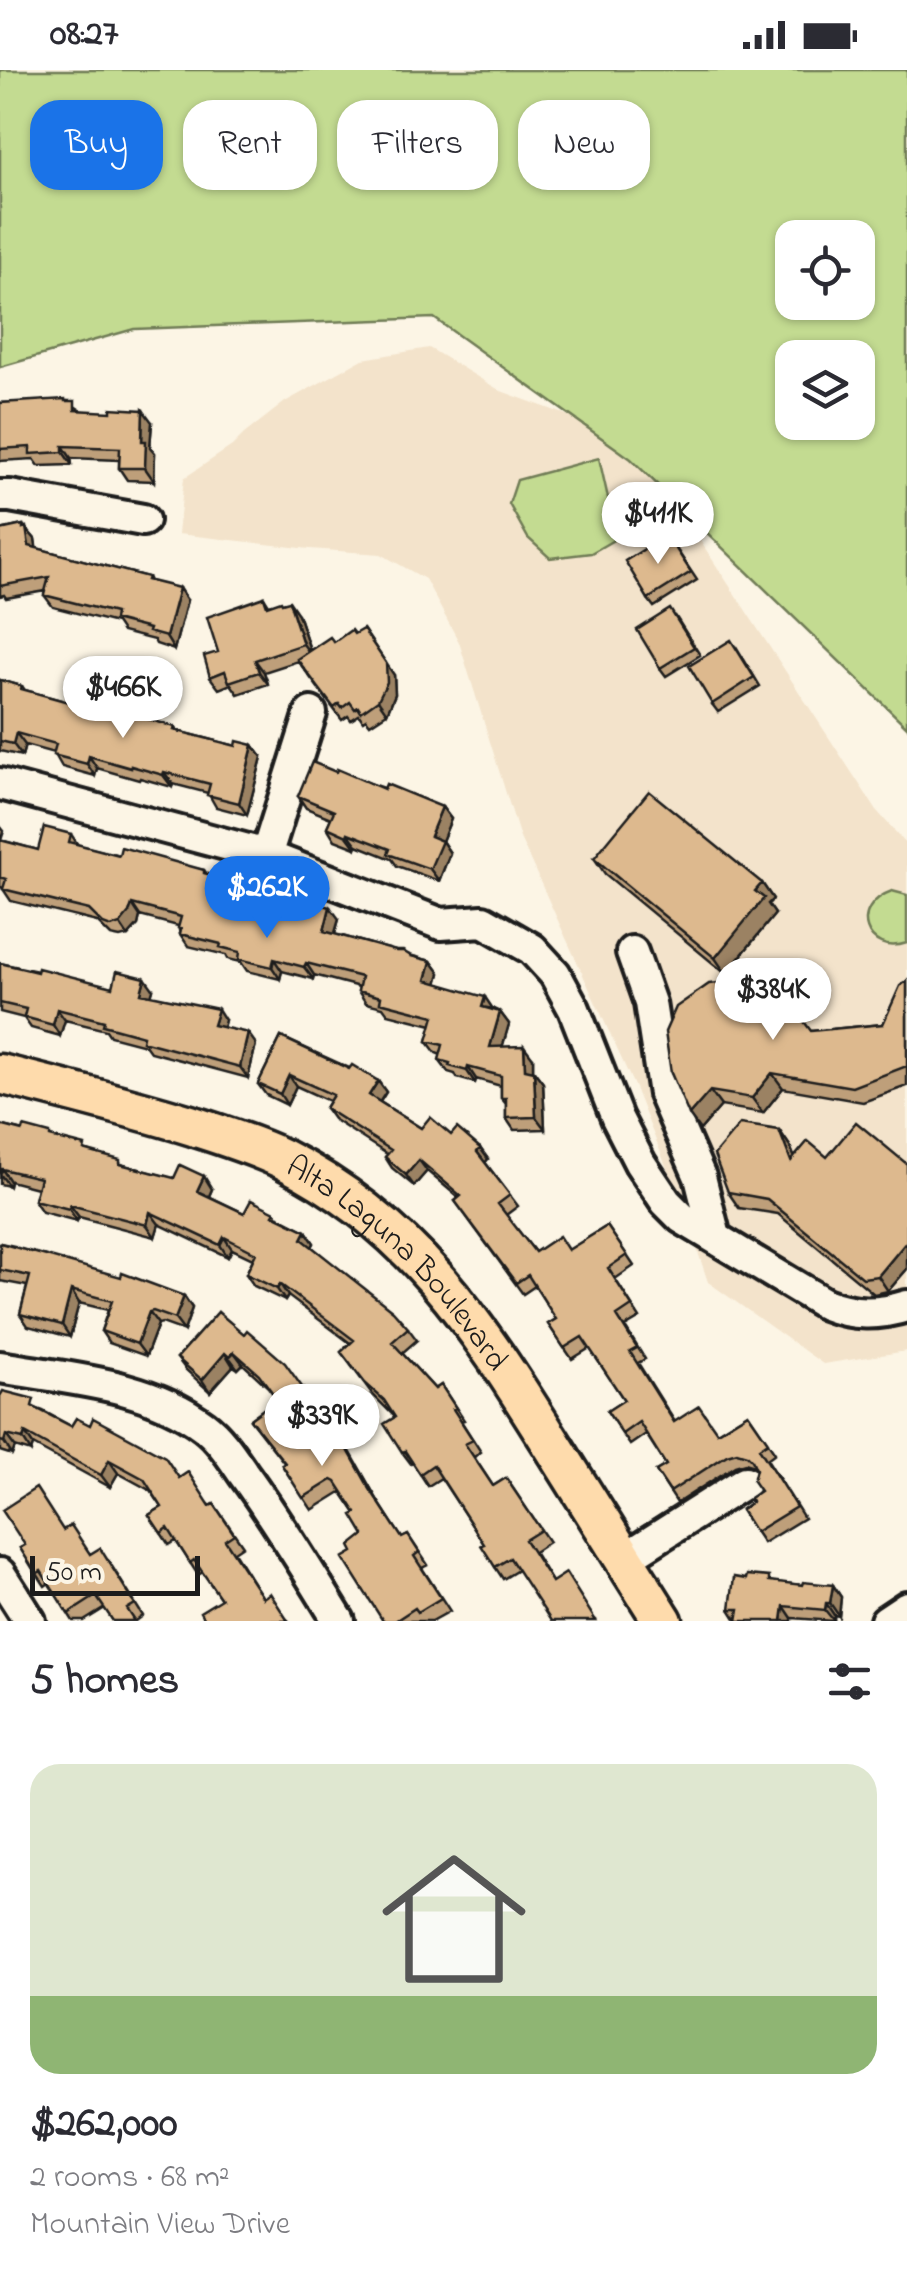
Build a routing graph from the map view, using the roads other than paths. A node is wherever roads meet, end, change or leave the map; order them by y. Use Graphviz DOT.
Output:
graph roads {
  1 [pos="0,496"];
  2 [pos="143,520"];
  3 [pos="311,714"];
  4 [pos="0,784"];
  5 [pos="266,856"];
  6 [pos="632,952"];
  7 [pos="0,1074"];
  8 [pos="714,1237"];
  9 [pos="907,1306"];
  10 [pos="0,1367"];
  11 [pos="746,1482"];
  12 [pos="624,1559"];
  13 [pos="0,1574"];
  14 [pos="907,1607"];
  15 [pos="30,1621"];
  16 [pos="339,1621"];
  17 [pos="663,1621"];
  18 [pos="886,1621"];
  1 -- 2 [label="street"];
  3 -- 5 [label="street"];
  4 -- 5 [label="street"];
  5 -- 8 [label="street"];
  6 -- 8 [label="street"];
  7 -- 12 [label="main road, Alta Laguna Boulevard"];
  8 -- 9 [label="street"];
  10 -- 16 [label="street"];
  11 -- 12 [label="street"];
  12 -- 17 [label="main road, Alta Laguna Boulevard"];
  13 -- 15 [label="street"];
  14 -- 18 [label="street"];
}
